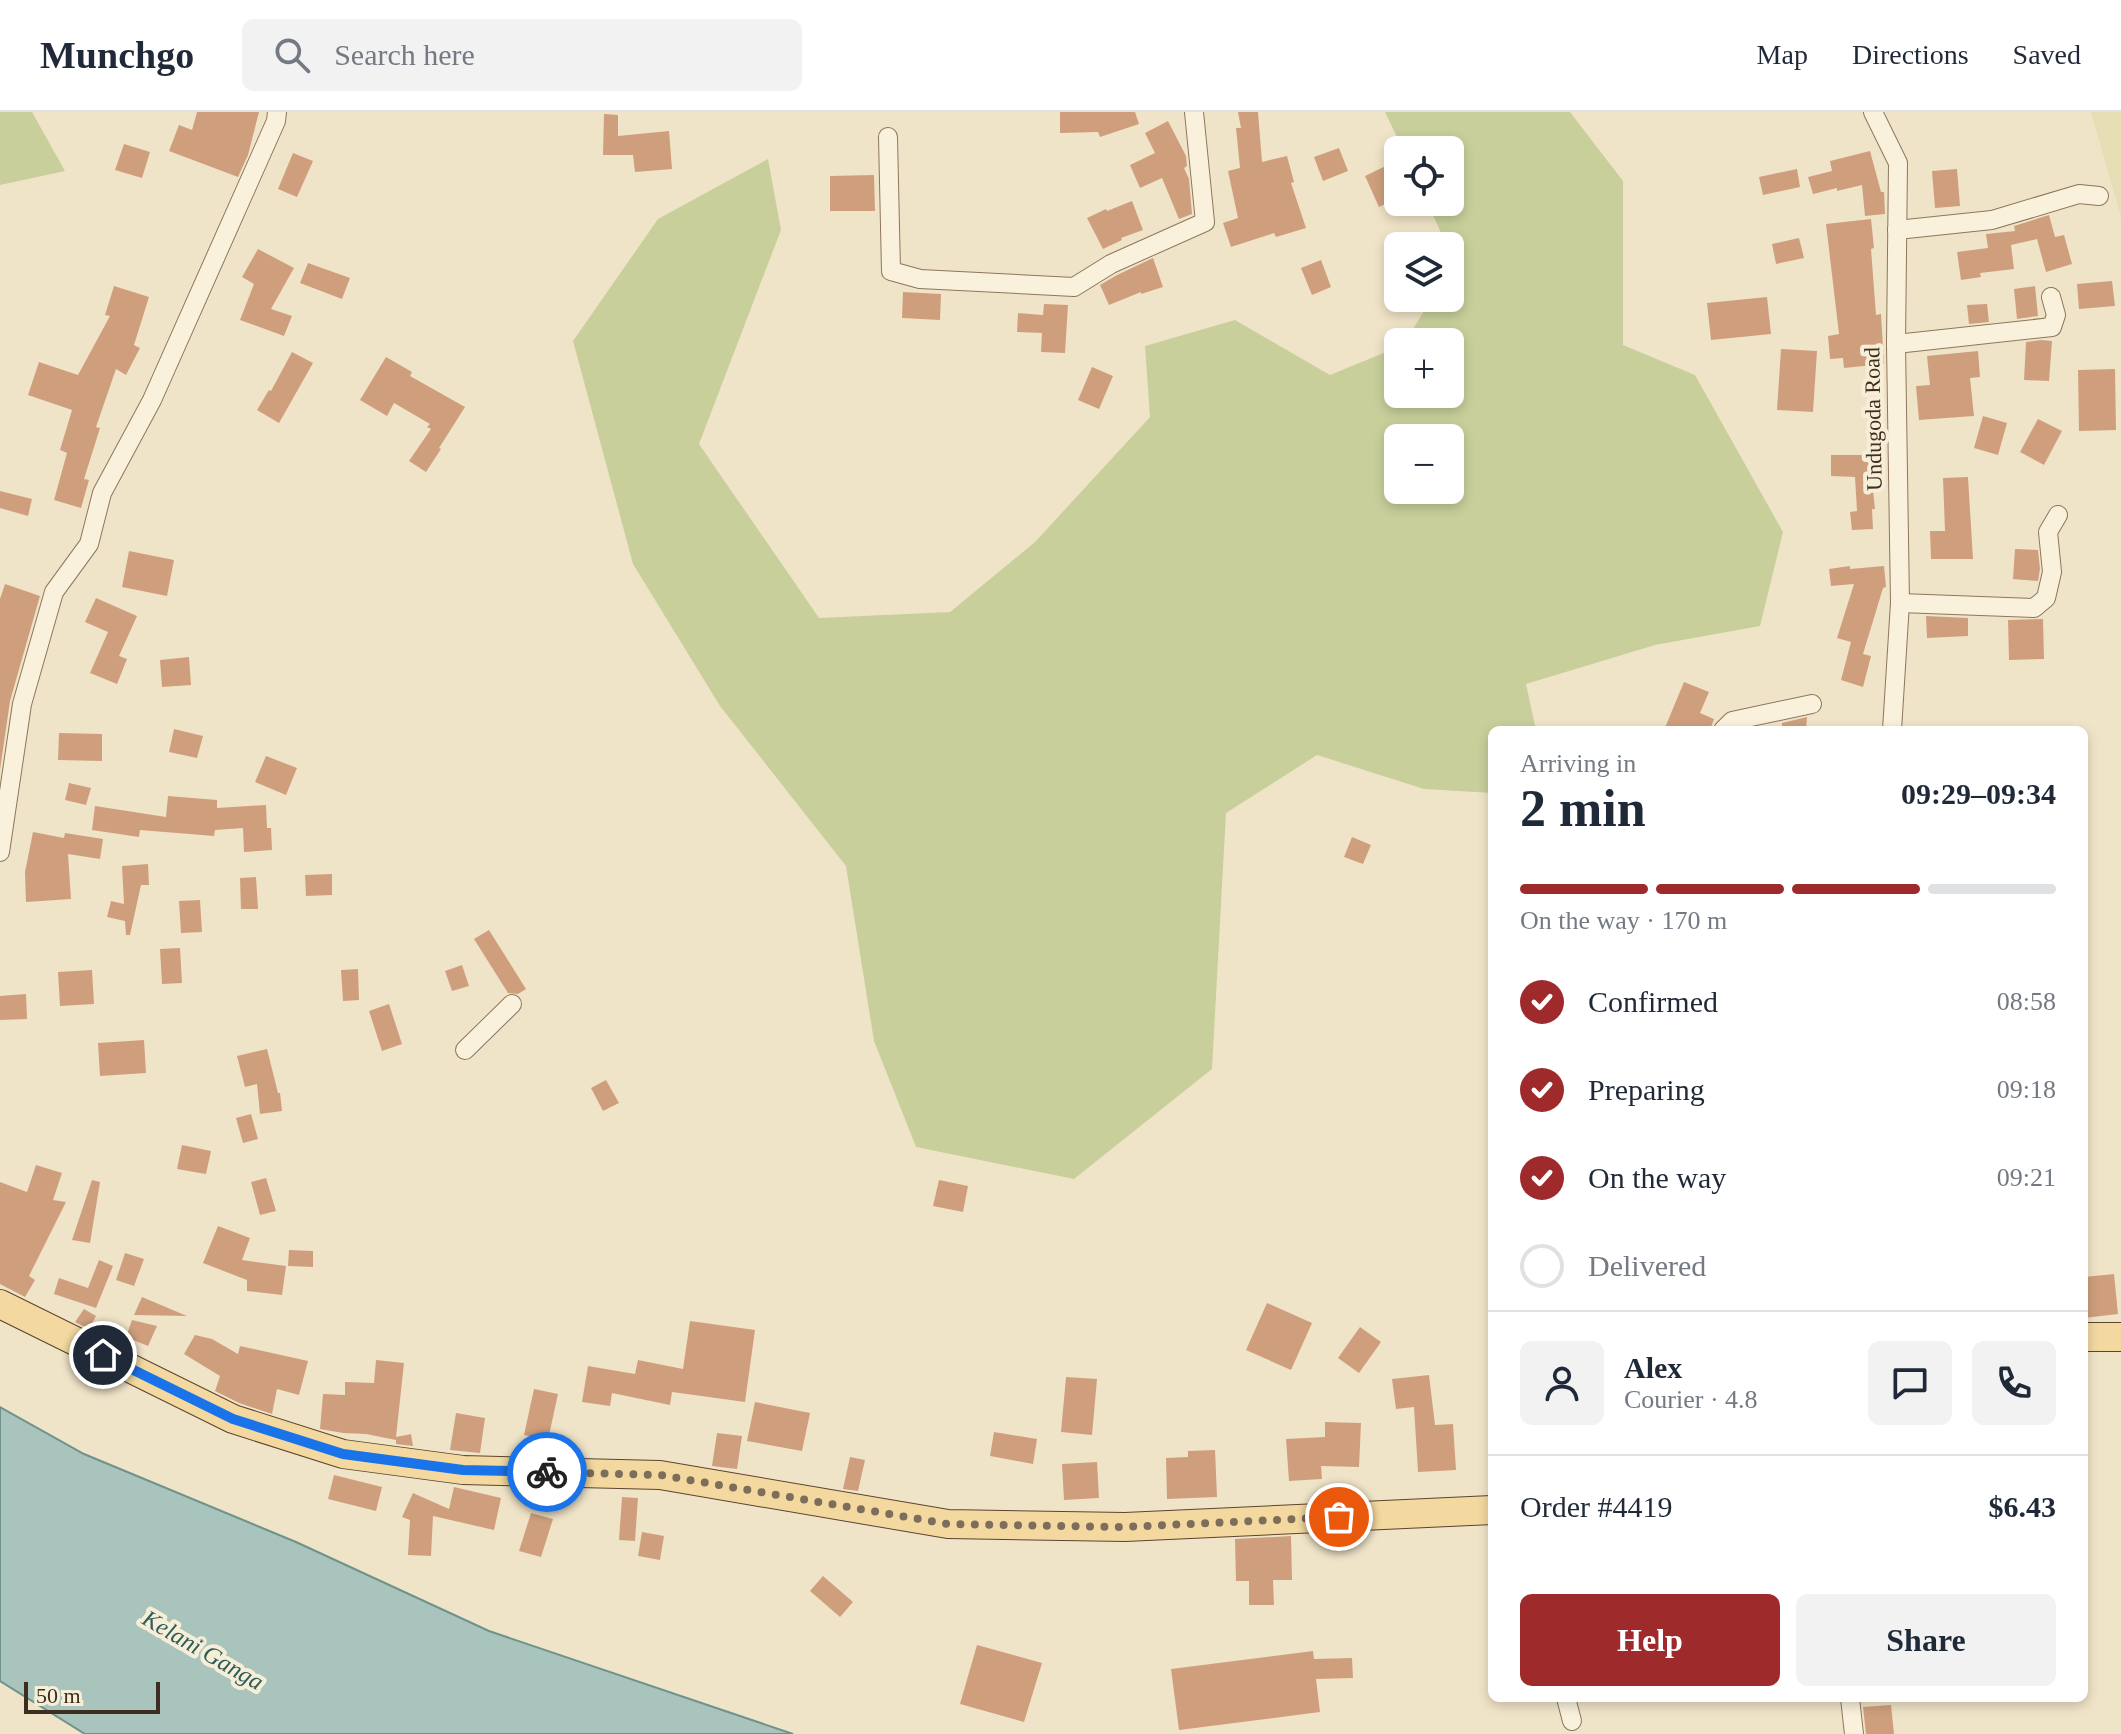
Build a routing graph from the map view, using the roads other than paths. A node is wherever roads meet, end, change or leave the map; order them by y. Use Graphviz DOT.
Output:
graph roads {
  1 [pos="277,112"];
  2 [pos="1194,112"];
  3 [pos="1873,112"];
  4 [pos="888,137"];
  5 [pos="2099,196"];
  6 [pos="1897,230"];
  7 [pos="2051,297"];
  8 [pos="1896,344"];
  9 [pos="2058,515"];
  10 [pos="1900,603"];
  11 [pos="1812,704"];
  12 [pos="1727,726"];
  13 [pos="1892,726"];
  14 [pos="0,852"];
  15 [pos="512,1004"];
  16 [pos="465,1050"];
  17 [pos="0,1304"];
  18 [pos="2088,1337"];
  19 [pos="2121,1337"];
  20 [pos="1488,1510"];
  21 [pos="1567,1702"];
  22 [pos="1850,1702"];
  23 [pos="1572,1721"];
  24 [pos="1854,1734"];
  1 -- 14 [label="street"];
  2 -- 4 [label="street"];
  3 -- 6 [label="street, Undugoda Road"];
  5 -- 6 [label="street"];
  6 -- 8 [label="street, Undugoda Road"];
  7 -- 8 [label="street"];
  8 -- 10 [label="street, Undugoda Road"];
  9 -- 10 [label="street"];
  10 -- 13 [label="street, Undugoda Road"];
  11 -- 12 [label="street"];
  15 -- 16 [label="street"];
  17 -- 20 [label="main road"];
  18 -- 19 [label="main road"];
  21 -- 23 [label="street"];
  22 -- 24 [label="street"];
}
